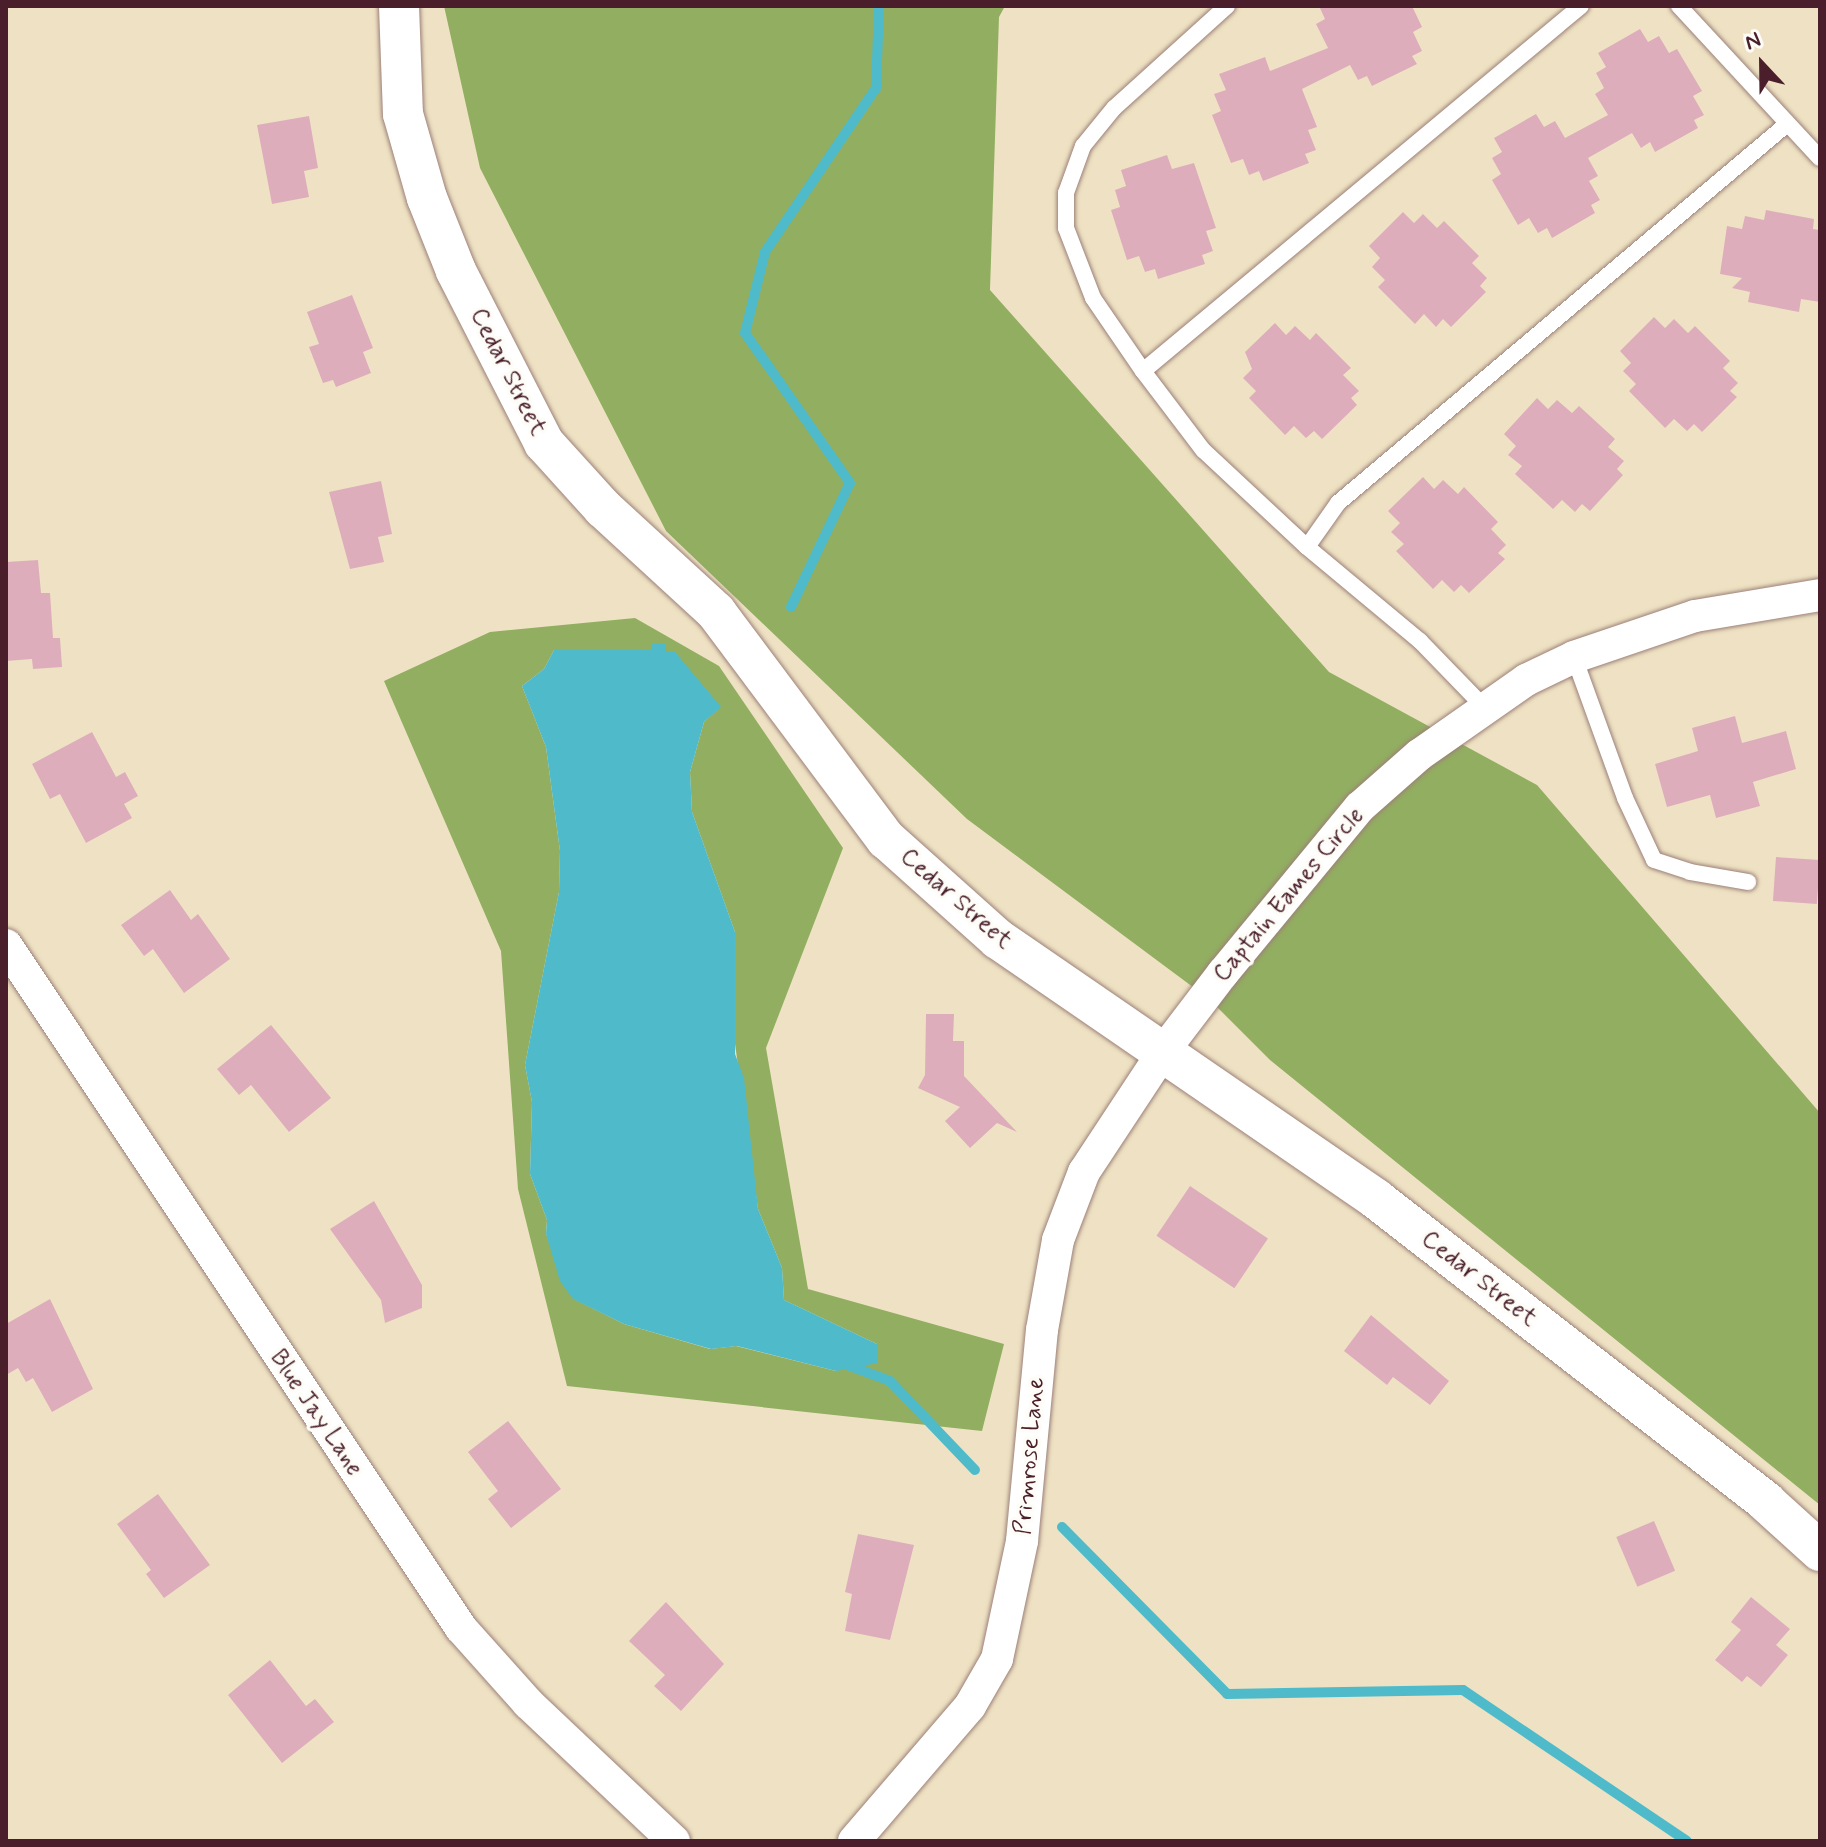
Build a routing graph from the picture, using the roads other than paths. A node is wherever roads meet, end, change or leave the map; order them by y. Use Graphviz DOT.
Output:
graph roads {
  1 [pos="399,6"];
  2 [pos="1227,6"];
  3 [pos="1581,6"];
  4 [pos="1679,6"];
  5 [pos="1786,125"];
  6 [pos="1820,158"];
  7 [pos="1143,371"];
  8 [pos="1307,547"];
  9 [pos="1820,595"];
  10 [pos="1574,657"];
  11 [pos="1485,708"];
  12 [pos="1748,882"];
  13 [pos="6,945"];
  14 [pos="1165,1049"];
  15 [pos="1820,1551"];
  16 [pos="674,1841"];
  17 [pos="854,1841"];
  1 -- 14 [label="street, Cedar Street"];
  2 -- 7 [label="lane"];
  3 -- 7 [label="lane"];
  4 -- 5 [label="lane"];
  5 -- 6 [label="lane"];
  5 -- 8 [label="lane"];
  7 -- 8 [label="lane"];
  8 -- 11 [label="lane"];
  9 -- 10 [label="street, Captain Eames Circle"];
  10 -- 11 [label="street, Captain Eames Circle"];
  10 -- 12 [label="lane"];
  11 -- 14 [label="street, Captain Eames Circle"];
  13 -- 16 [label="street, Blue Jay Lane"];
  14 -- 15 [label="street, Cedar Street"];
  14 -- 17 [label="street, Primrose Lane"];
}
